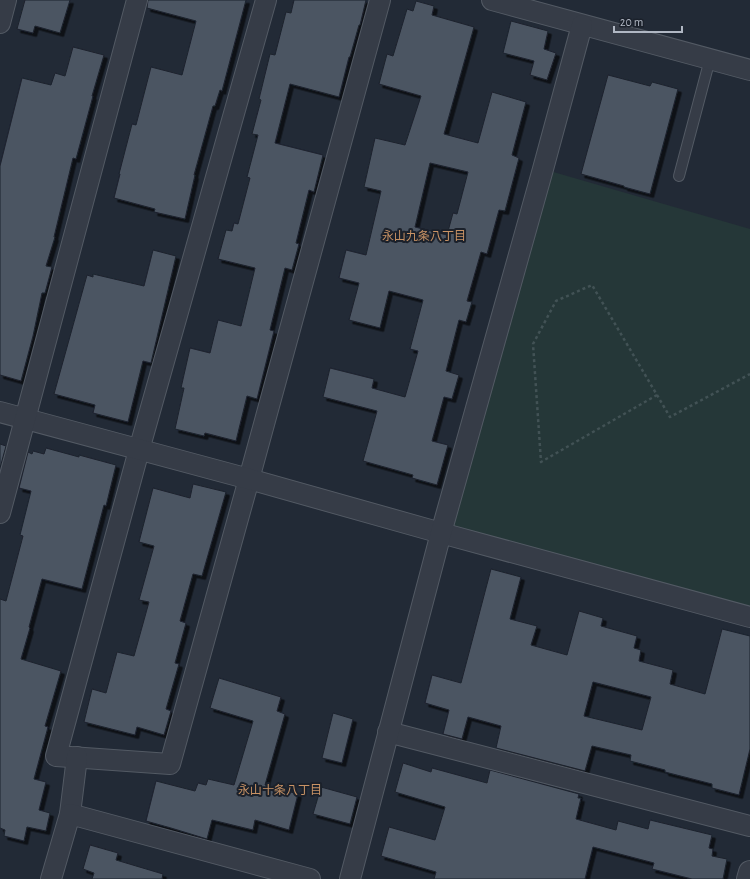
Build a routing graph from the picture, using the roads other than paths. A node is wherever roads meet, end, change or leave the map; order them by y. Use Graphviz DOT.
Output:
graph roads {
  1 [pos="6,0"];
  2 [pos="137,0"];
  3 [pos="266,0"];
  4 [pos="380,0"];
  5 [pos="492,0"];
  6 [pos="0,23"];
  7 [pos="582,25"];
  8 [pos="710,59"];
  9 [pos="750,70"];
  10 [pos="679,176"];
  11 [pos="0,412"];
  12 [pos="25,418"];
  13 [pos="139,450"];
  14 [pos="249,479"];
  15 [pos="0,513"];
  16 [pos="441,533"];
  17 [pos="750,617"];
  18 [pos="388,732"];
  19 [pos="77,757"];
  20 [pos="70,814"];
  21 [pos="750,826"];
  22 [pos="750,872"];
  23 [pos="51,879"];
  24 [pos="310,879"];
  25 [pos="350,879"];
  26 [pos="748,879"];
  1 -- 6 [label="street"];
  2 -- 12 [label="street"];
  3 -- 13 [label="street"];
  4 -- 14 [label="street"];
  5 -- 7 [label="street"];
  7 -- 8 [label="street"];
  7 -- 16 [label="street"];
  8 -- 9 [label="street"];
  8 -- 10 [label="lane"];
  11 -- 12 [label="street"];
  12 -- 13 [label="street"];
  12 -- 15 [label="street"];
  13 -- 14 [label="street"];
  13 -- 19 [label="street"];
  14 -- 16 [label="street"];
  14 -- 19 [label="street"];
  16 -- 17 [label="street"];
  16 -- 18 [label="street"];
  18 -- 21 [label="street"];
  18 -- 25 [label="street"];
  19 -- 20 [label="street"];
  20 -- 23 [label="street"];
  20 -- 24 [label="street"];
  22 -- 26 [label="street"];
}
